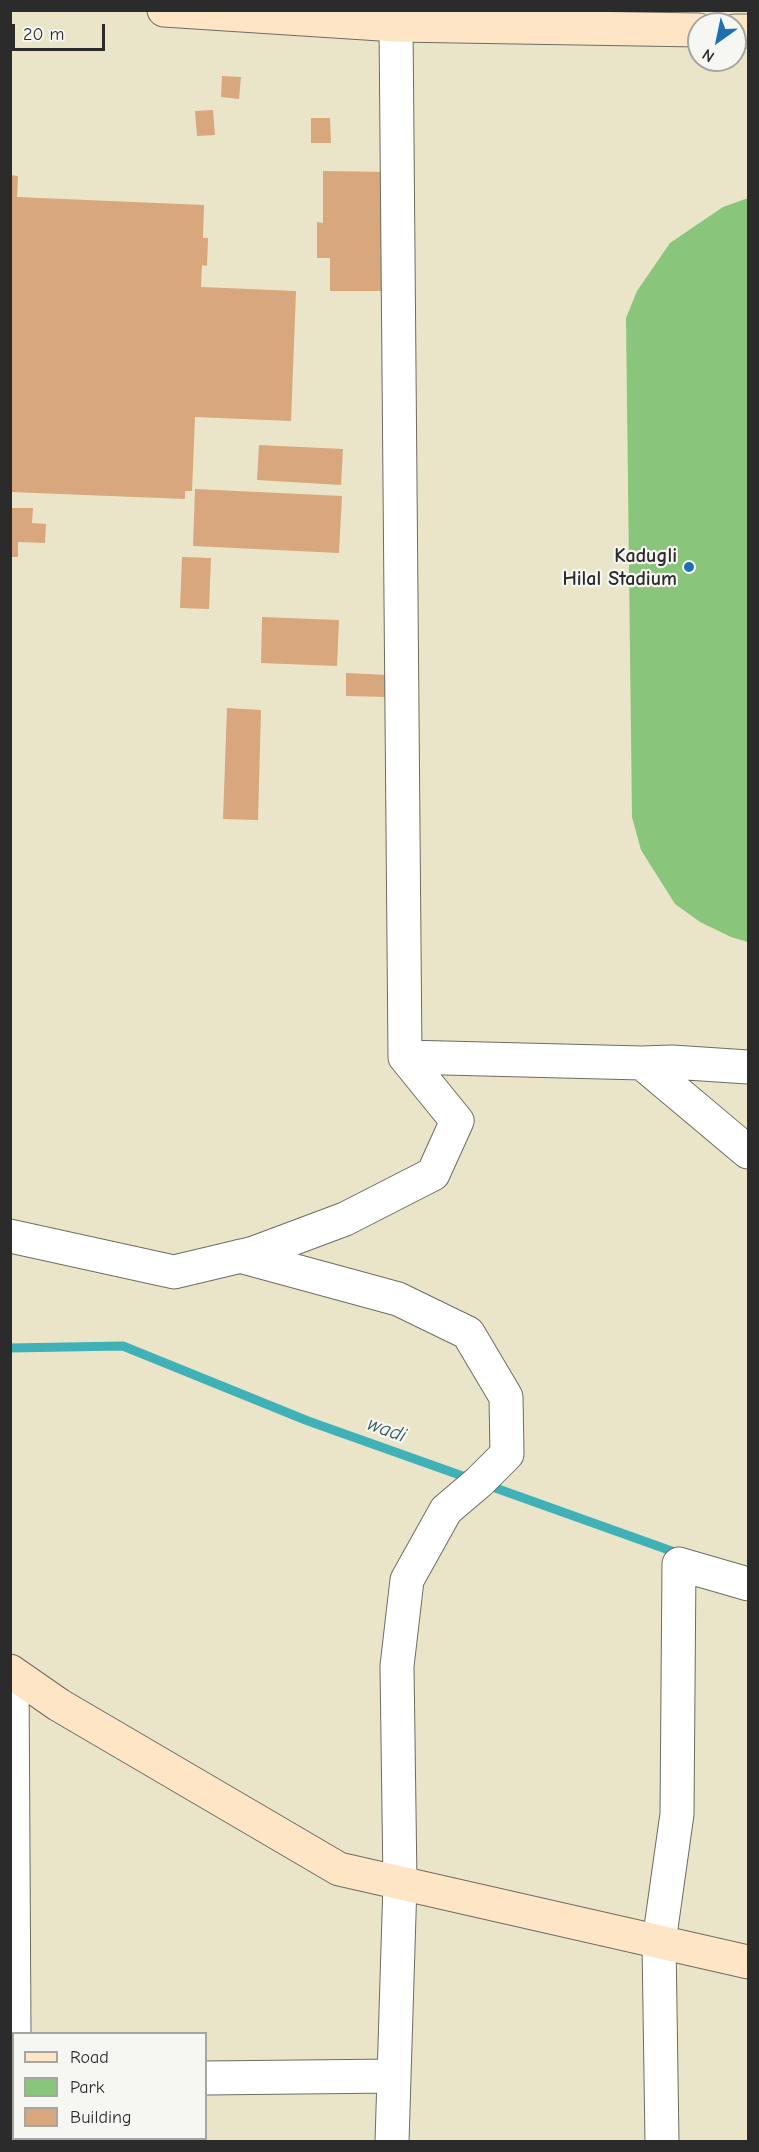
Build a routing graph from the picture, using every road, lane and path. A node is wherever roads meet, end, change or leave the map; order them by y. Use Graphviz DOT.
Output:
graph roads {
  1 [pos="164,10"];
  2 [pos="393,18"];
  3 [pos="687,30"];
  4 [pos="405,1057"];
  5 [pos="642,1063"];
  6 [pos="748,1066"];
  7 [pos="748,1152"];
  8 [pos="10,1236"];
  9 [pos="240,1256"];
  10 [pos="748,1584"];
  11 [pos="11,1672"];
  12 [pos="400,1883"];
  13 [pos="659,1942"];
  14 [pos="748,1962"];
  15 [pos="14,2032"];
  16 [pos="394,2076"];
  17 [pos="207,2079"];
  18 [pos="392,2142"];
  19 [pos="662,2142"];
  1 -- 2 [label="street"];
  2 -- 3 [label="street"];
  2 -- 4 [label="street"];
  4 -- 5 [label="street"];
  4 -- 9 [label="street"];
  5 -- 6 [label="street"];
  5 -- 7 [label="street"];
  8 -- 9 [label="street"];
  9 -- 12 [label="street"];
  10 -- 13 [label="street"];
  11 -- 12 [label="street"];
  11 -- 15 [label="street"];
  12 -- 13 [label="street"];
  12 -- 16 [label="street"];
  13 -- 14 [label="street"];
  13 -- 19 [label="street"];
  16 -- 17 [label="street"];
  16 -- 18 [label="street"];
}
